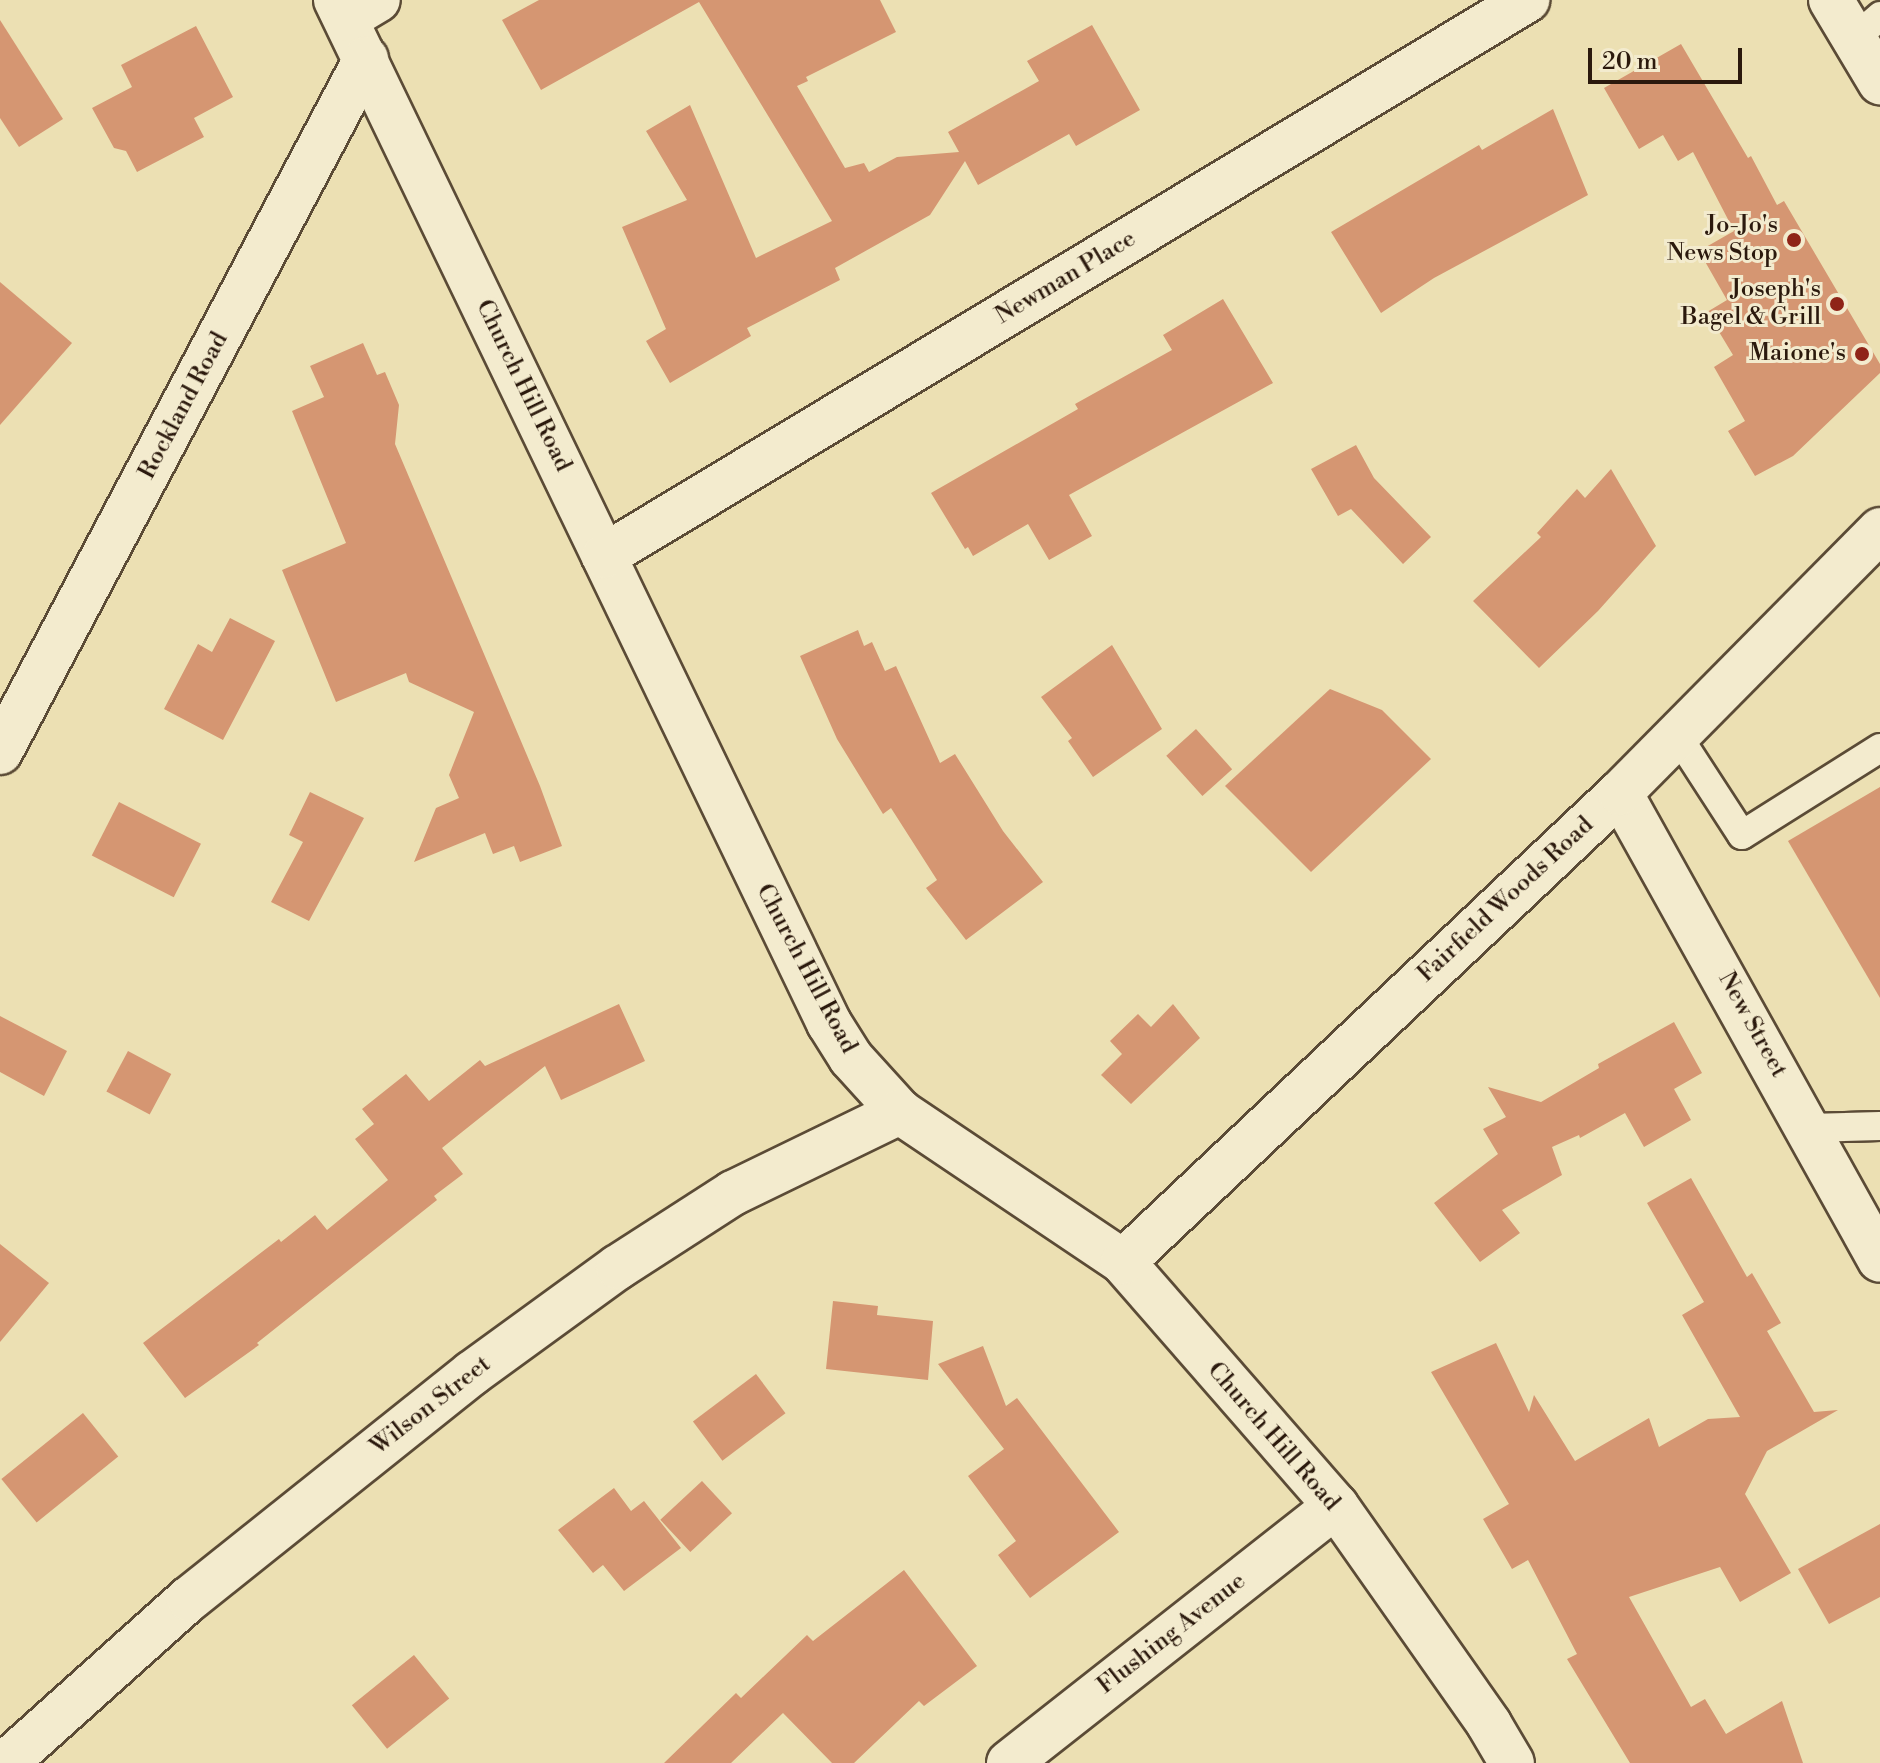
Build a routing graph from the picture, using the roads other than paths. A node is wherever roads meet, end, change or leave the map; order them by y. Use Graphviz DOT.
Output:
graph roads {
  1 [pos="1527,0"];
  2 [pos="1831,0"];
  3 [pos="353,6"];
  4 [pos="1867,27"];
  5 [pos="366,59"];
  6 [pos="1880,82"];
  7 [pos="1880,530"];
  8 [pos="604,556"];
  9 [pos="1677,735"];
  10 [pos="1880,748"];
  11 [pos="0,752"];
  12 [pos="1620,793"];
  13 [pos="900,1112"];
  14 [pos="1880,1126"];
  15 [pos="1809,1128"];
  16 [pos="1880,1260"];
  17 [pos="1123,1262"];
  18 [pos="1336,1506"];
  19 [pos="6,1763"];
  20 [pos="1009,1763"];
  21 [pos="1512,1763"];
  1 -- 8 [label="street, Newman Place"];
  2 -- 4 [label="street"];
  3 -- 5 [label="street, Church Hill Road"];
  4 -- 6 [label="street"];
  5 -- 8 [label="street, Church Hill Road"];
  5 -- 11 [label="street, Rockland Road"];
  7 -- 9 [label="street, Fairfield Woods Road"];
  8 -- 13 [label="street, Church Hill Road"];
  9 -- 10 [label="lane"];
  9 -- 12 [label="street, Fairfield Woods Road"];
  12 -- 15 [label="street, New Street"];
  12 -- 17 [label="street, Fairfield Woods Road"];
  13 -- 17 [label="street, Church Hill Road"];
  13 -- 19 [label="street, Wilson Street"];
  14 -- 15 [label="lane"];
  15 -- 16 [label="street, New Street"];
  17 -- 18 [label="street, Church Hill Road"];
  18 -- 20 [label="street, Flushing Avenue"];
  18 -- 21 [label="street, Church Hill Road"];
}
